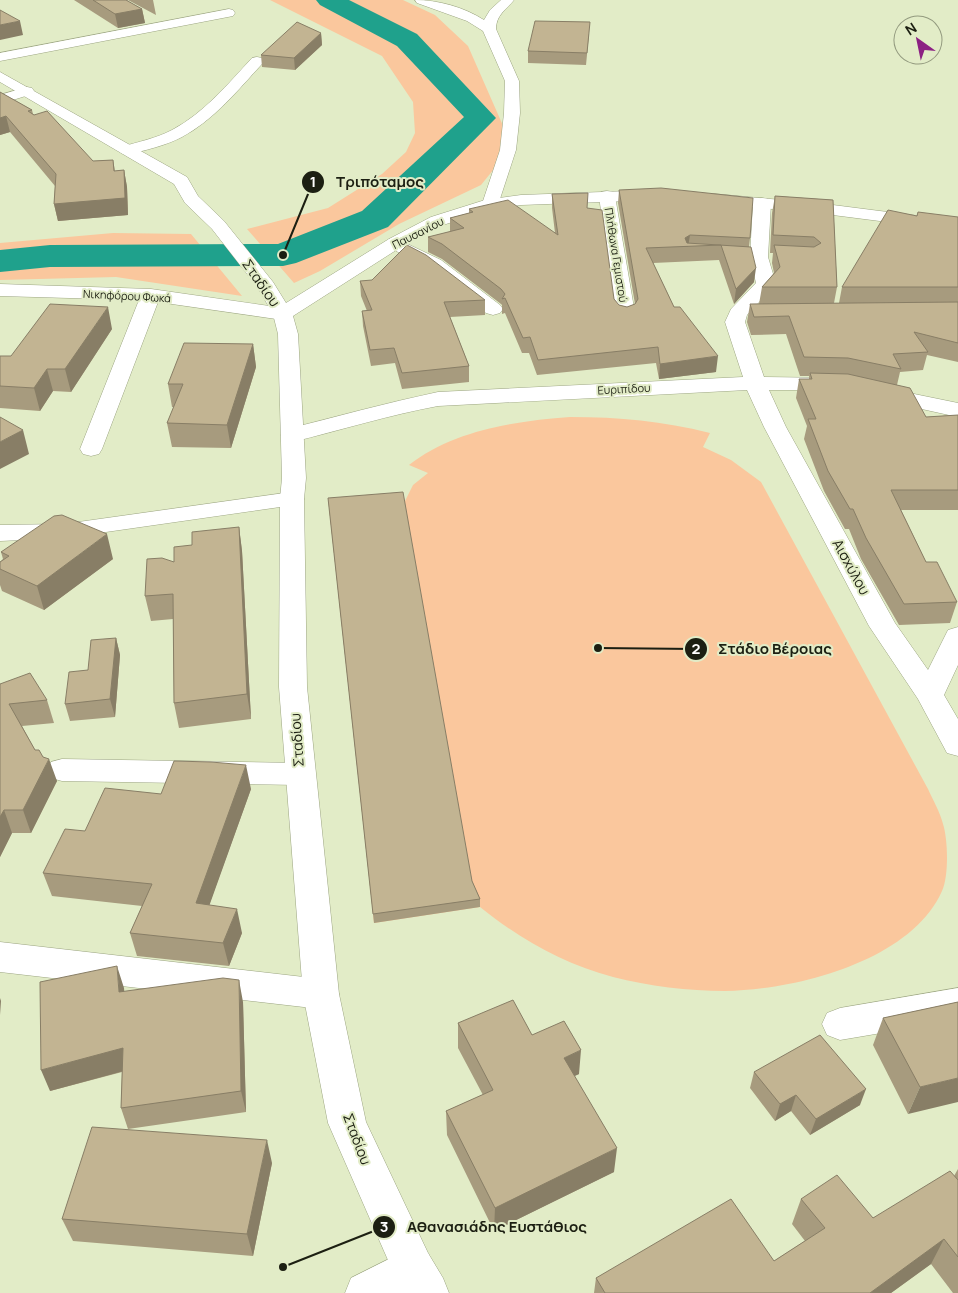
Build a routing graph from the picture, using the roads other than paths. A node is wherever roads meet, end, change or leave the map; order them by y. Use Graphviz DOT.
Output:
graph roads {
  1 [pos="421,0"];
  2 [pos="508,0"];
  3 [pos="229,13"];
  4 [pos="144,15"];
  5 [pos="161,25"];
  6 [pos="489,29"];
  7 [pos="0,57"];
  8 [pos="257,61"];
  9 [pos="0,76"];
  10 [pos="26,91"];
  11 [pos="2,98"];
  12 [pos="22,108"];
  13 [pos="80,140"];
  14 [pos="126,150"];
  15 [pos="607,196"];
  16 [pos="678,196"];
  17 [pos="697,198"];
  18 [pos="191,199"];
  19 [pos="762,203"];
  20 [pos="491,204"];
  21 [pos="958,226"];
  22 [pos="395,243"];
  23 [pos="0,290"];
  24 [pos="151,295"];
  25 [pos="493,309"];
  26 [pos="738,313"];
  27 [pos="766,313"];
  28 [pos="283,314"];
  29 [pos="625,314"];
  30 [pos="755,383"];
  31 [pos="958,410"];
  32 [pos="292,435"];
  33 [pos="91,449"];
  34 [pos="292,499"];
  35 [pos="0,533"];
  36 [pos="958,636"];
  37 [pos="930,695"];
  38 [pos="958,745"];
  39 [pos="62,770"];
  40 [pos="300,774"];
  41 [pos="0,957"];
  42 [pos="321,994"];
  43 [pos="958,1004"];
  44 [pos="840,1024"];
  45 [pos="421,1281"];
  46 [pos="366,1293"];
  1 -- 6 [label="street"];
  2 -- 6 [label="street"];
  3 -- 5 [label="street"];
  4 -- 5 [label="street"];
  5 -- 7 [label="street"];
  6 -- 20 [label="street"];
  8 -- 14 [label="street"];
  9 -- 10 [label="street, Σταδίου"];
  10 -- 11 [label="street"];
  10 -- 14 [label="street, Σταδίου"];
  11 -- 12 [label="street"];
  13 -- 18 [label="street, Σταδίου"];
  14 -- 18 [label="street, Σταδίου"];
  15 -- 16 [label="street, Παυσανίου"];
  15 -- 20 [label="street, Παυσανίου"];
  15 -- 29 [label="street, Πλήθωνα Γεμιστού"];
  17 -- 19 [label="street"];
  18 -- 28 [label="street, Σταδίου"];
  19 -- 21 [label="street"];
  19 -- 26 [label="street"];
  20 -- 22 [label="street, Παυσανίου"];
  22 -- 25 [label="street"];
  22 -- 28 [label="street, Παυσανίου"];
  23 -- 24 [label="street, Νικηφόρου Φωκά"];
  24 -- 28 [label="street, Νικηφόρου Φωκά"];
  24 -- 33 [label="street"];
  26 -- 27 [label="street"];
  26 -- 30 [label="street, Αισχύλου"];
  28 -- 32 [label="street, Σταδίου"];
  30 -- 31 [label="street, Ευριπίδου"];
  30 -- 32 [label="street, Ευριπίδου"];
  30 -- 37 [label="street, Αισχύλου"];
  32 -- 34 [label="street, Σταδίου"];
  34 -- 35 [label="street"];
  34 -- 40 [label="street, Σταδίου"];
  36 -- 37 [label="street"];
  37 -- 38 [label="street, Αισχύλου"];
  39 -- 40 [label="street"];
  40 -- 42 [label="street, Σταδίου"];
  41 -- 42 [label="street"];
  42 -- 45 [label="street, Σταδίου"];
  43 -- 44 [label="street"];
  45 -- 46 [label="street"];
}
